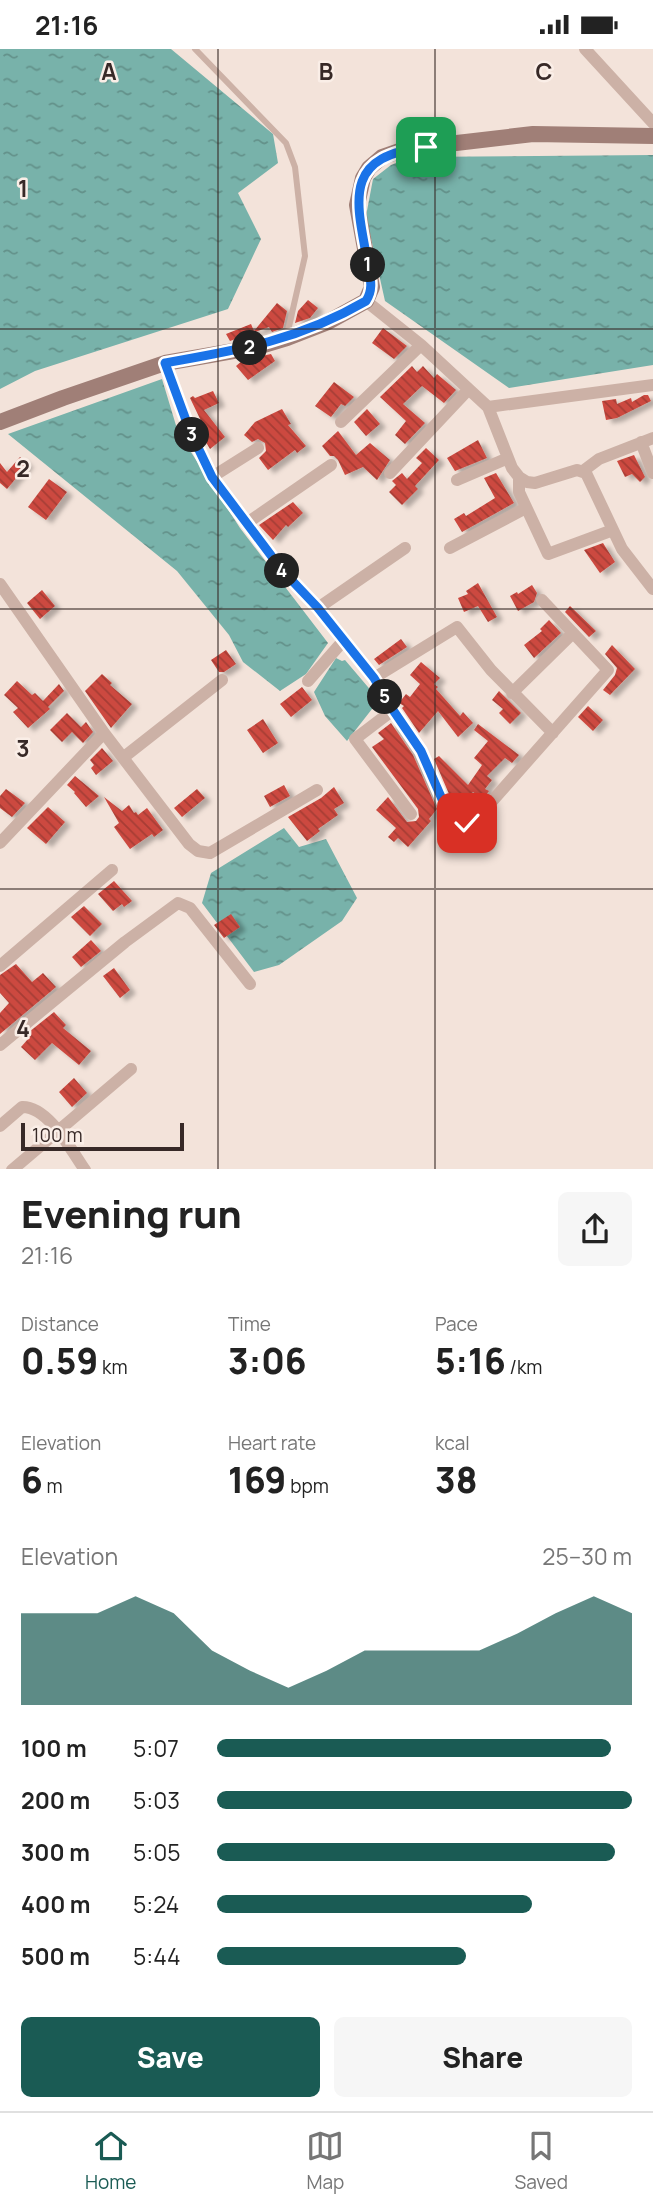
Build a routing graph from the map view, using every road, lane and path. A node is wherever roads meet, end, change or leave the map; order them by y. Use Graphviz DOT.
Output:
graph roads {
  1 [pos="195,49"];
  2 [pos="585,49"];
  3 [pos="653,123"];
  4 [pos="653,136"];
  5 [pos="366,301"];
  6 [pos="287,338"];
  7 [pos="421,345"];
  8 [pos="165,363"];
  9 [pos="653,385"];
  10 [pos="468,390"];
  11 [pos="488,407"];
  12 [pos="0,422"];
  13 [pos="341,422"];
  14 [pos="647,440"];
  15 [pos="258,448"];
  16 [pos="508,458"];
  17 [pos="331,465"];
  18 [pos="583,471"];
  19 [pos="390,473"];
  20 [pos="653,473"];
  21 [pos="212,477"];
  22 [pos="519,477"];
  23 [pos="457,480"];
  24 [pos="526,508"];
  25 [pos="247,523"];
  26 [pos="613,530"];
  27 [pos="405,548"];
  28 [pos="450,548"];
  29 [pos="0,585"];
  30 [pos="653,589"];
  31 [pos="542,600"];
  32 [pos="318,608"];
  33 [pos="572,634"];
  34 [pos="344,640"];
  35 [pos="374,678"];
  36 [pos="222,680"];
  37 [pos="307,681"];
  38 [pos="512,693"];
  39 [pos="393,710"];
  40 [pos="104,733"];
  41 [pos="553,733"];
  42 [pos="124,757"];
  43 [pos="317,790"];
  44 [pos="411,814"];
  45 [pos="0,843"];
  46 [pos="112,870"];
  47 [pos="0,966"];
  48 [pos="250,983"];
  49 [pos="0,1045"];
  50 [pos="131,1069"];
  51 [pos="0,1126"];
  52 [pos="57,1130"];
  53 [pos="13,1169"];
  54 [pos="84,1169"];
  1 -- 6 [label="lane"];
  2 -- 3 [label="street"];
  4 -- 5 [label="street"];
  5 -- 6 [label="street"];
  5 -- 7 [label="street"];
  6 -- 8 [label="street"];
  7 -- 10 [label="street"];
  7 -- 13 [label="street"];
  8 -- 12 [label="street"];
  8 -- 21 [label="street"];
  9 -- 11 [label="street"];
  10 -- 11 [label="street"];
  10 -- 19 [label="street"];
  11 -- 16 [label="street"];
  14 -- 18 [label="street"];
  14 -- 20 [label="street"];
  15 -- 21 [label="street"];
  16 -- 22 [label="street"];
  16 -- 23 [label="street"];
  17 -- 25 [label="street"];
  18 -- 22 [label="street"];
  18 -- 26 [label="street"];
  21 -- 25 [label="street"];
  22 -- 24 [label="street"];
  24 -- 26 [label="street"];
  24 -- 28 [label="street"];
  25 -- 32 [label="street"];
  26 -- 30 [label="street"];
  27 -- 32 [label="street"];
  29 -- 40 [label="street"];
  31 -- 33 [label="street"];
  32 -- 34 [label="street"];
  33 -- 38 [label="street"];
  33 -- 41 [label="street"];
  34 -- 35 [label="street"];
  34 -- 37 [label="street"];
  35 -- 38 [label="street"];
  35 -- 39 [label="street"];
  36 -- 42 [label="street"];
  38 -- 41 [label="street"];
  39 -- 41 [label="street"];
  39 -- 44 [label="street"];
  40 -- 42 [label="street"];
  40 -- 45 [label="street"];
  42 -- 43 [label="street"];
  46 -- 47 [label="street"];
  48 -- 49 [label="street"];
  50 -- 52 [label="street"];
  51 -- 52 [label="street"];
  52 -- 53 [label="street"];
  52 -- 54 [label="street"];
}
